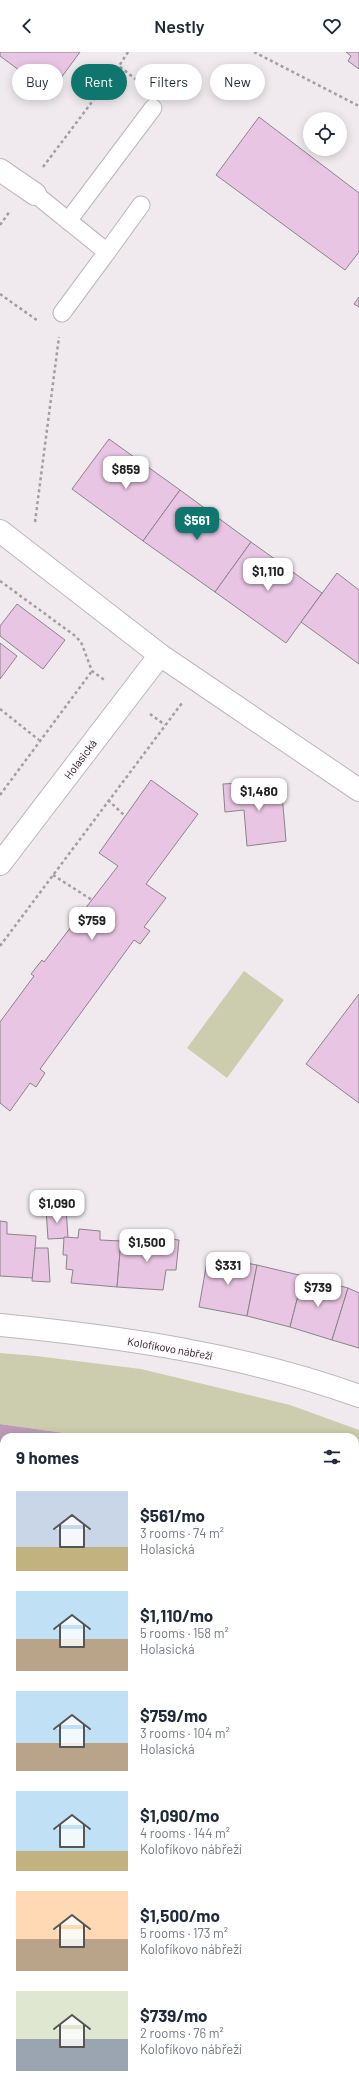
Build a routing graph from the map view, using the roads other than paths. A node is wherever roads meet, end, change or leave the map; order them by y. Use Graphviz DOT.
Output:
graph roads {
  1 [pos="153,108"];
  2 [pos="0,170"];
  3 [pos="30,191"];
  4 [pos="141,204"];
  5 [pos="68,221"];
  6 [pos="107,252"];
  7 [pos="62,313"];
  8 [pos="0,531"];
  9 [pos="160,655"];
  10 [pos="359,790"];
  11 [pos="0,864"];
  12 [pos="0,1325"];
  13 [pos="359,1396"];
  1 -- 5 [label="lane"];
  2 -- 3 [label="street"];
  3 -- 5 [label="lane"];
  4 -- 6 [label="lane"];
  5 -- 6 [label="lane"];
  6 -- 7 [label="lane"];
  8 -- 9 [label="street"];
  9 -- 10 [label="street"];
  9 -- 11 [label="street, Holasická"];
  12 -- 13 [label="street, Kolofíkovo nábřeží"];
}
